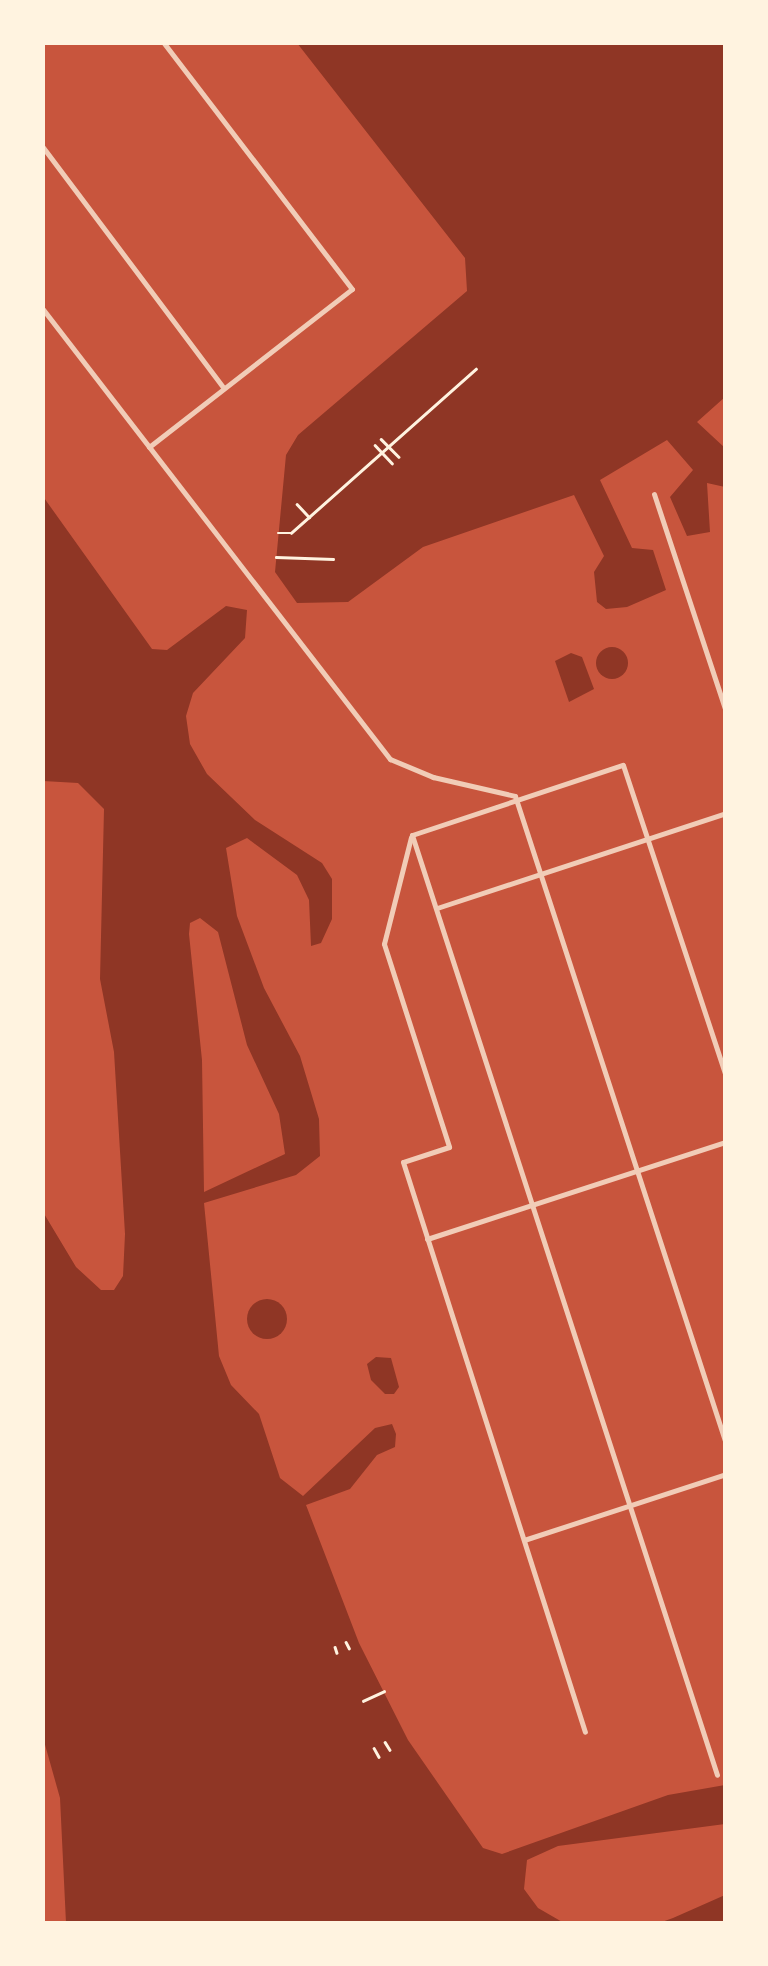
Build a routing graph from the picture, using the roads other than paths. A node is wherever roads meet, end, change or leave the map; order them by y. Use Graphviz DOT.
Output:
graph roads {
  1 [pos="164,42"];
  2 [pos="42,146"];
  3 [pos="42,308"];
  4 [pos="223,387"];
  5 [pos="149,448"];
  6 [pos="654,494"];
  7 [pos="726,712"];
  8 [pos="515,796"];
  9 [pos="726,812"];
  10 [pos="412,834"];
  11 [pos="648,837"];
  12 [pos="542,872"];
  13 [pos="437,908"];
  14 [pos="726,1077"];
  15 [pos="726,1142"];
  16 [pos="637,1171"];
  17 [pos="534,1204"];
  18 [pos="427,1239"];
  19 [pos="726,1444"];
  20 [pos="726,1474"];
  21 [pos="630,1505"];
  22 [pos="524,1540"];
  23 [pos="585,1732"];
  24 [pos="717,1775"];
  1 -- 4 [label="street"];
  2 -- 4 [label="street"];
  3 -- 5 [label="street"];
  4 -- 5 [label="street"];
  5 -- 8 [label="street"];
  6 -- 7 [label="street"];
  8 -- 10 [label="street"];
  8 -- 11 [label="street"];
  8 -- 12 [label="street"];
  9 -- 11 [label="street"];
  10 -- 13 [label="street"];
  10 -- 18 [label="street"];
  11 -- 12 [label="street"];
  11 -- 14 [label="street"];
  12 -- 13 [label="street"];
  12 -- 16 [label="street"];
  13 -- 17 [label="street"];
  15 -- 16 [label="street"];
  16 -- 17 [label="street"];
  16 -- 19 [label="street"];
  17 -- 18 [label="street"];
  17 -- 21 [label="street"];
  18 -- 22 [label="street"];
  20 -- 21 [label="street"];
  21 -- 22 [label="street"];
  21 -- 24 [label="street"];
  22 -- 23 [label="street"];
}
